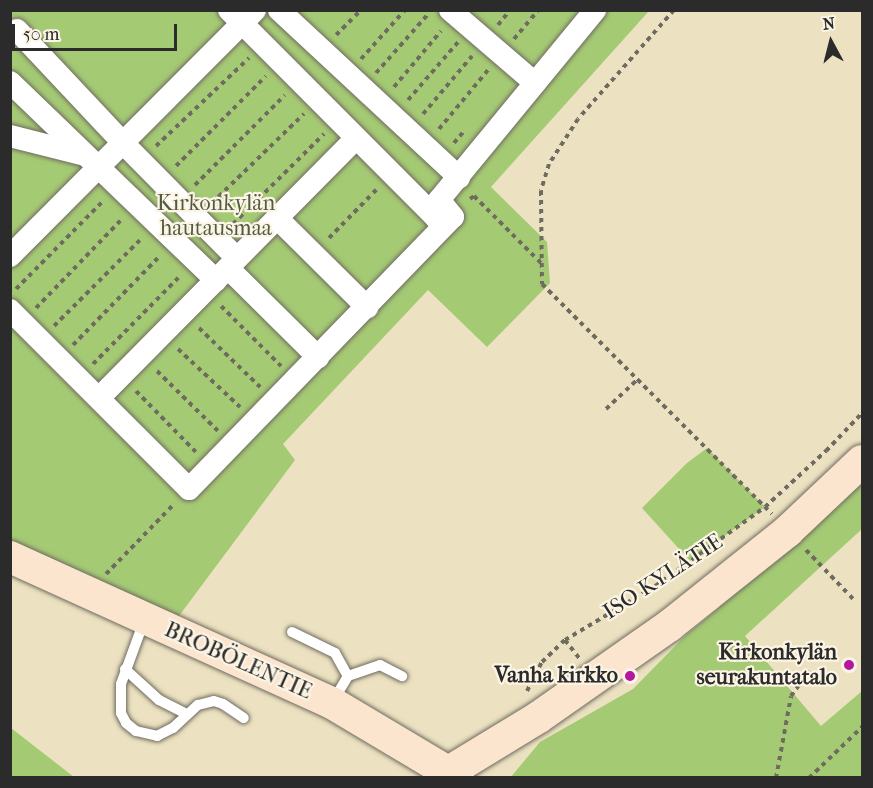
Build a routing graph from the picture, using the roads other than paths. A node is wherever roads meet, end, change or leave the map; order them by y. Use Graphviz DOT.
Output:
graph roads {
  1 [pos="279,10"];
  2 [pos="595,10"];
  3 [pos="243,15"];
  4 [pos="15,26"];
  5 [pos="472,30"];
  6 [pos="10,82"];
  7 [pos="535,83"];
  8 [pos="10,136"];
  9 [pos="356,138"];
  10 [pos="123,143"];
  11 [pos="94,161"];
  12 [pos="459,177"];
  13 [pos="453,217"];
  14 [pos="278,218"];
  15 [pos="10,256"];
  16 [pos="221,274"];
  17 [pos="367,306"];
  18 [pos="17,316"];
  19 [pos="318,357"];
  20 [pos="100,397"];
  21 [pos="862,461"];
  22 [pos="10,557"];
  23 [pos="145,619"];
  24 [pos="292,632"];
  25 [pos="125,669"];
  26 [pos="348,676"];
  27 [pos="402,676"];
  28 [pos="332,703"];
  29 [pos="188,714"];
  30 [pos="244,718"];
  31 [pos="449,775"];
  1 -- 12 [label="street"];
  2 -- 7 [label="street"];
  3 -- 9 [label="street"];
  3 -- 10 [label="street"];
  4 -- 10 [label="street"];
  5 -- 7 [label="street"];
  6 -- 11 [label="street"];
  7 -- 12 [label="street"];
  8 -- 11 [label="street"];
  9 -- 13 [label="street"];
  9 -- 14 [label="street"];
  10 -- 11 [label="street"];
  10 -- 16 [label="street"];
  11 -- 15 [label="street"];
  11 -- 16 [label="street"];
  12 -- 13 [label="street"];
  13 -- 17 [label="street"];
  14 -- 16 [label="street"];
  14 -- 17 [label="street"];
  16 -- 19 [label="street"];
  16 -- 20 [label="street"];
  17 -- 19 [label="street"];
  18 -- 20 [label="street"];
  19 -- 20 [label="street"];
  21 -- 31 [label="street, ISO KYLÄTIE"];
  22 -- 23 [label="street, BROBÖLENTIE"];
  23 -- 25 [label="lane"];
  23 -- 28 [label="street, BROBÖLENTIE"];
  24 -- 26 [label="lane"];
  25 -- 29 [label="lane"];
  25 -- 29 [label="lane"];
  26 -- 27 [label="lane"];
  26 -- 28 [label="lane"];
  28 -- 31 [label="street, BROBÖLENTIE"];
  29 -- 30 [label="lane"];
}
